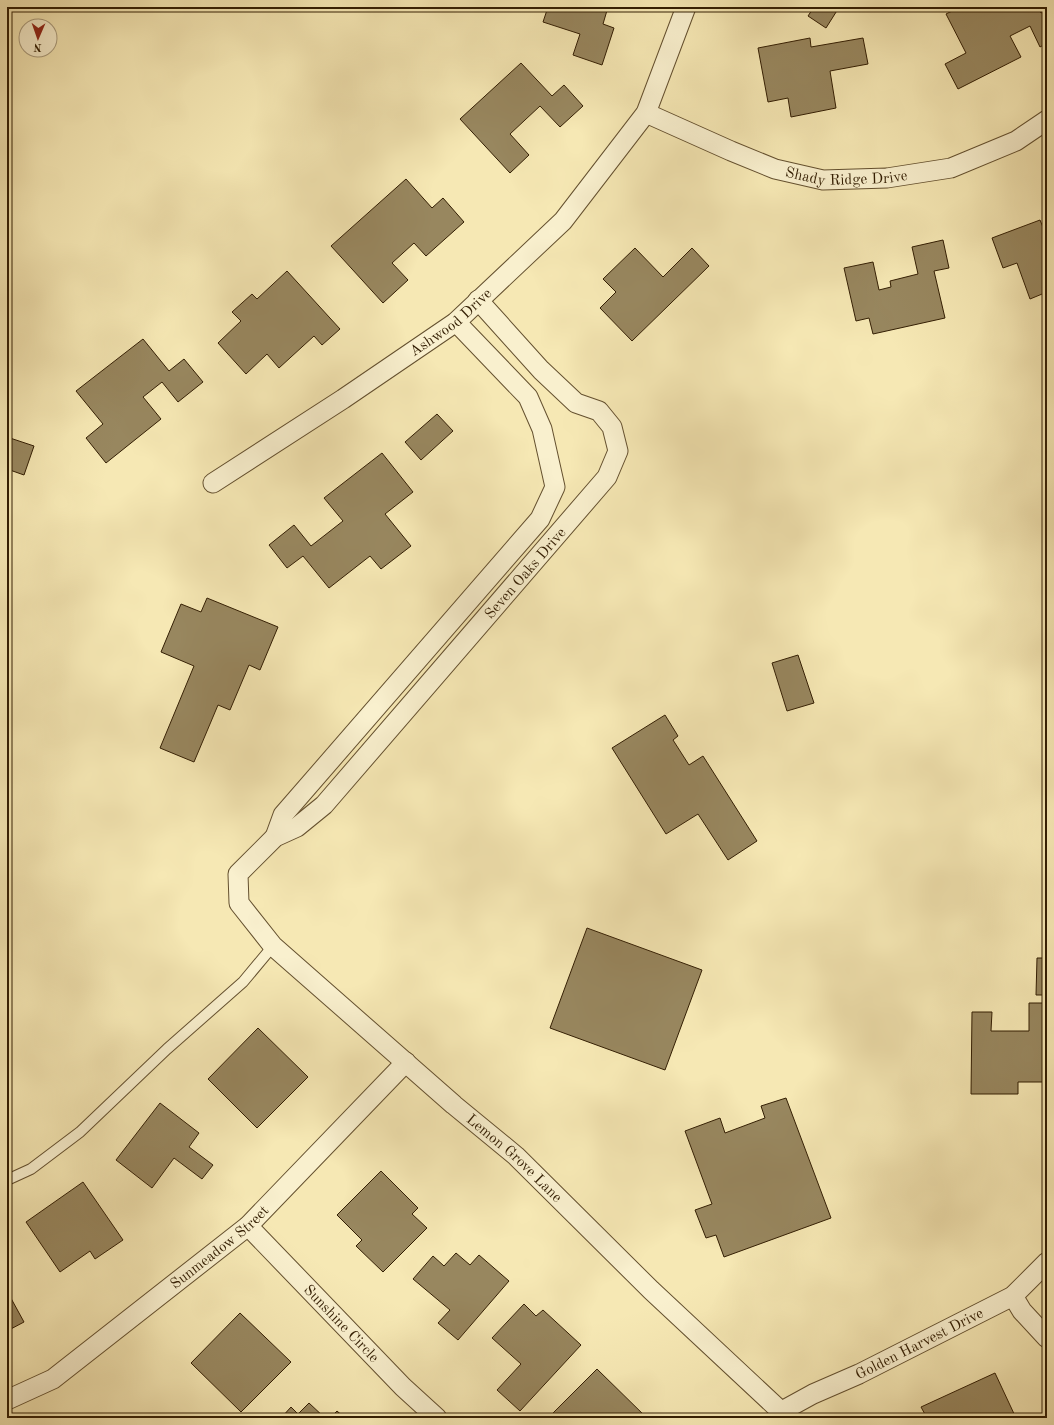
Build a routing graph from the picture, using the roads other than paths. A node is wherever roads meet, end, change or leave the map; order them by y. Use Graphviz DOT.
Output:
graph roads {
  1 [pos="686,7"];
  2 [pos="646,113"];
  3 [pos="1047,120"];
  4 [pos="478,300"];
  5 [pos="456,322"];
  6 [pos="213,483"];
  7 [pos="275,837"];
  8 [pos="238,903"];
  9 [pos="273,946"];
  10 [pos="406,1062"];
  11 [pos="7,1180"];
  12 [pos="248,1226"];
  13 [pos="1047,1262"];
  14 [pos="1013,1296"];
  15 [pos="1047,1338"];
  16 [pos="7,1400"];
  17 [pos="785,1415"];
  18 [pos="437,1418"];
  1 -- 2 [label="street, Ashwood Drive"];
  2 -- 3 [label="street, Shady Ridge Drive"];
  2 -- 4 [label="street, Ashwood Drive"];
  4 -- 5 [label="street, Ashwood Drive"];
  4 -- 7 [label="street, Seven Oaks Drive"];
  5 -- 6 [label="street, Ashwood Drive"];
  5 -- 7 [label="street, Seven Oaks Drive"];
  7 -- 8 [label="street, Seven Oaks Drive"];
  8 -- 9 [label="street, Lemon Grove Lane"];
  9 -- 10 [label="street, Lemon Grove Lane"];
  9 -- 11 [label="lane"];
  10 -- 12 [label="street, Sunmeadow Street"];
  10 -- 17 [label="street, Lemon Grove Lane"];
  12 -- 16 [label="street, Sunmeadow Street"];
  12 -- 18 [label="street, Sunshine Circle"];
  13 -- 14 [label="street, Golden Harvest Drive"];
  14 -- 15 [label="street"];
  14 -- 17 [label="street, Golden Harvest Drive"];
}
